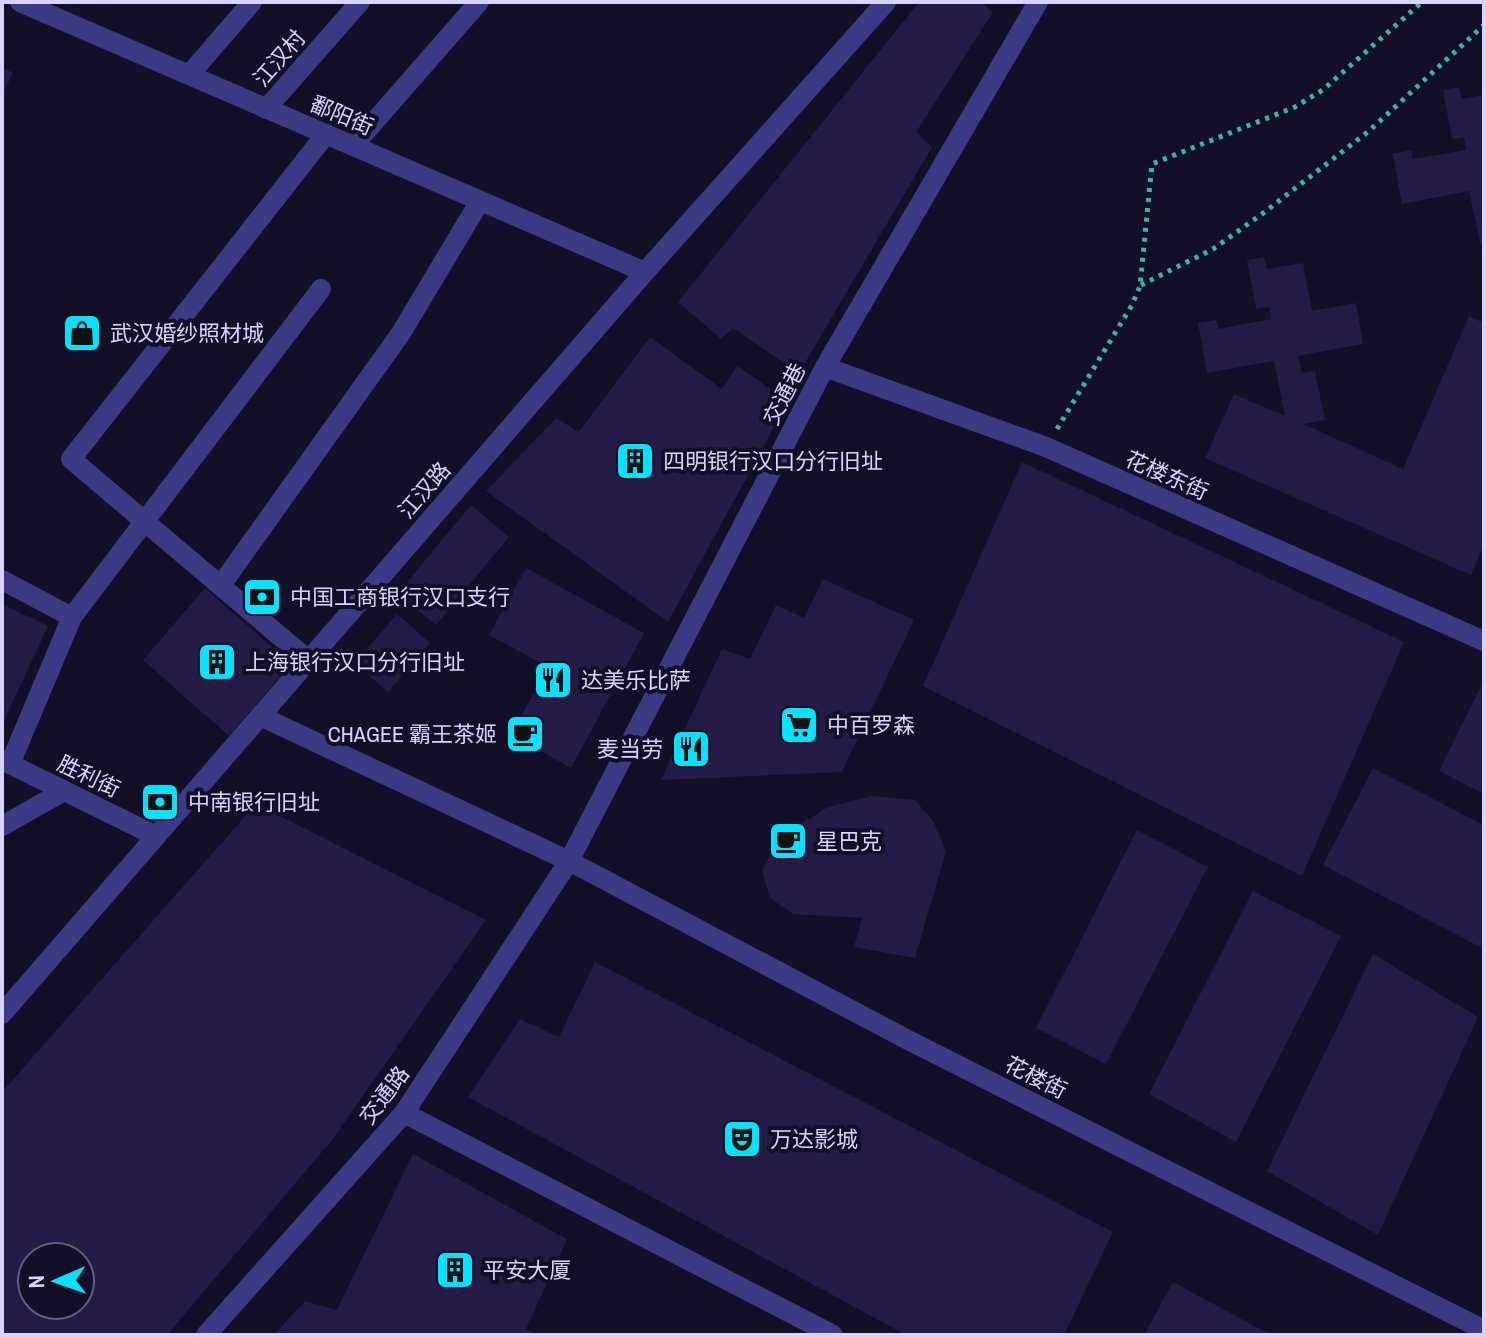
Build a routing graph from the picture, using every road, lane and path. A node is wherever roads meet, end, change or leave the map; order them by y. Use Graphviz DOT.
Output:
graph roads {
  1 [pos="20,2"];
  2 [pos="252,2"];
  3 [pos="360,2"];
  4 [pos="479,2"];
  5 [pos="886,2"];
  6 [pos="1038,2"];
  7 [pos="1422,2"];
  8 [pos="1484,25"];
  9 [pos="189,75"];
  10 [pos="266,109"];
  11 [pos="326,134"];
  12 [pos="353,146"];
  13 [pos="480,201"];
  14 [pos="645,272"];
  15 [pos="1140,286"];
  16 [pos="321,289"];
  17 [pos="825,367"];
  18 [pos="1046,447"];
  19 [pos="147,521"];
  20 [pos="2,580"];
  21 [pos="221,585"];
  22 [pos="72,617"];
  23 [pos="1484,641"];
  24 [pos="308,660"];
  25 [pos="260,716"];
  26 [pos="6,762"];
  27 [pos="64,791"];
  28 [pos="2,826"];
  29 [pos="156,836"];
  30 [pos="569,861"];
  31 [pos="2,1014"];
  32 [pos="404,1113"];
  33 [pos="1484,1330"];
  34 [pos="206,1335"];
  35 [pos="833,1335"];
  1 -- 9 [label="street, 鄱阳街"];
  2 -- 9 [label="street"];
  3 -- 10 [label="street, 江汉村"];
  4 -- 12 [label="street"];
  5 -- 14 [label="street, 江汉路"];
  6 -- 17 [label="street, 交通巷"];
  7 -- 15 [label="path"];
  8 -- 15 [label="path"];
  9 -- 10 [label="street, 鄱阳街"];
  10 -- 11 [label="street, 鄱阳街"];
  11 -- 12 [label="street, 鄱阳街"];
  11 -- 19 [label="street"];
  12 -- 13 [label="street, 鄱阳街"];
  13 -- 14 [label="street, 鄱阳街"];
  13 -- 21 [label="street"];
  14 -- 24 [label="street, 江汉路"];
  15 -- 18 [label="path"];
  16 -- 19 [label="street"];
  17 -- 18 [label="street, 花楼东街"];
  17 -- 30 [label="street, 交通巷"];
  18 -- 23 [label="street, 花楼东街"];
  19 -- 21 [label="street"];
  19 -- 22 [label="street"];
  20 -- 22 [label="street"];
  21 -- 24 [label="street"];
  22 -- 26 [label="street"];
  24 -- 25 [label="street, 江汉路"];
  25 -- 29 [label="street, 江汉路"];
  25 -- 30 [label="street, 花楼街"];
  26 -- 27 [label="street, 胜利街"];
  27 -- 28 [label="street"];
  27 -- 29 [label="street, 胜利街"];
  29 -- 31 [label="street, 江汉路"];
  30 -- 32 [label="street, 交通路"];
  30 -- 33 [label="street, 花楼街"];
  32 -- 34 [label="street, 交通路"];
  32 -- 35 [label="street"];
}
